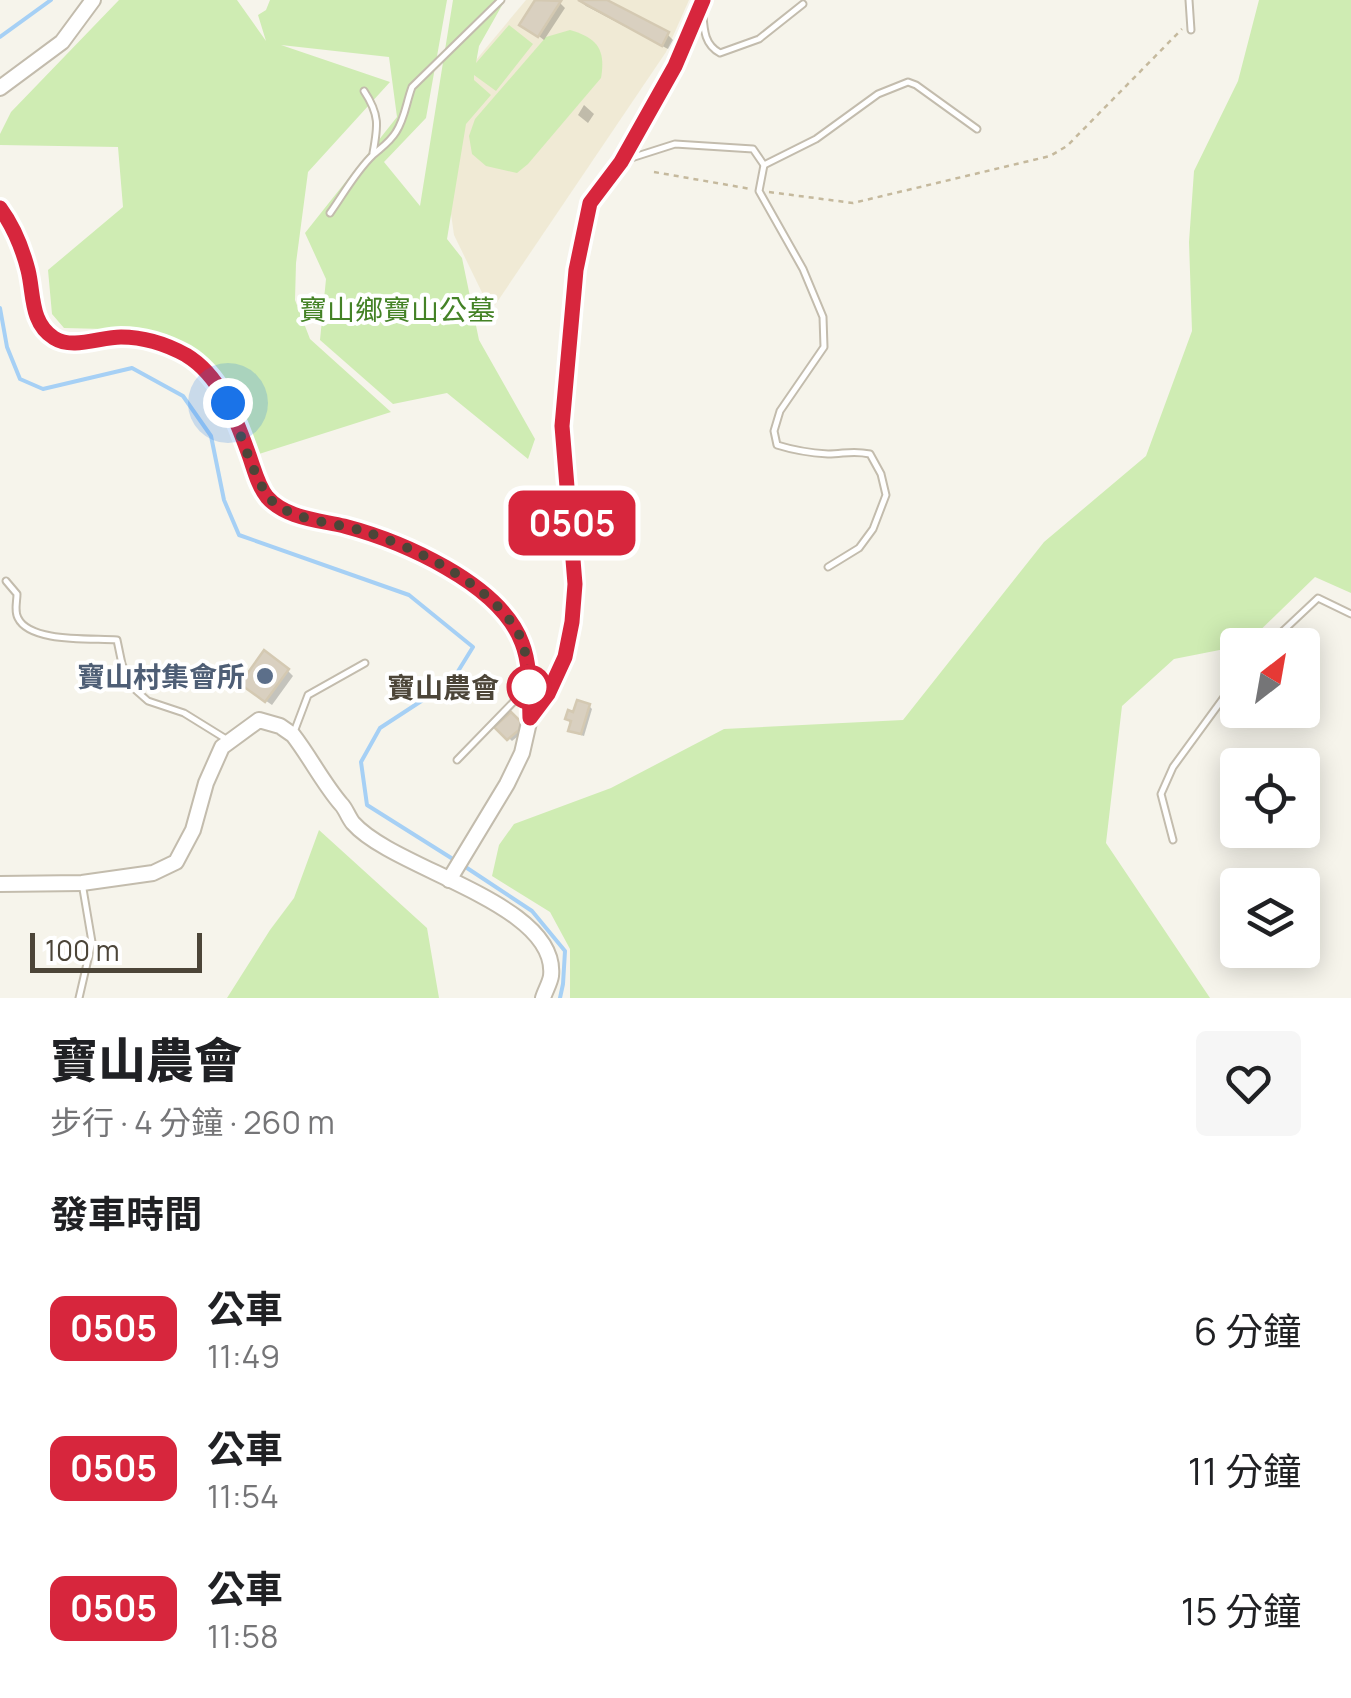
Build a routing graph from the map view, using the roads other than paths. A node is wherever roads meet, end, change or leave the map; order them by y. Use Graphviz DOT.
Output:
graph roads {
  1 [pos="92,0"];
  2 [pos="501,0"];
  3 [pos="1189,0"];
  4 [pos="699,1"];
  5 [pos="803,4"];
  6 [pos="1191,30"];
  7 [pos="0,88"];
  8 [pos="364,91"];
  9 [pos="978,129"];
  10 [pos="372,156"];
  11 [pos="621,162"];
  12 [pos="764,165"];
  13 [pos="0,208"];
  14 [pos="330,214"];
  15 [pos="828,568"];
  16 [pos="6,580"];
  17 [pos="1351,614"];
  18 [pos="1286,628"];
  19 [pos="365,663"];
  20 [pos="529,686"];
  21 [pos="1220,703"];
  22 [pos="530,718"];
  23 [pos="293,734"];
  24 [pos="229,741"];
  25 [pos="457,760"];
  26 [pos="1173,840"];
  27 [pos="448,880"];
  28 [pos="82,882"];
  29 [pos="0,884"];
  30 [pos="551,976"];
  31 [pos="79,998"];
  32 [pos="532,998"];
  33 [pos="543,998"];
  1 -- 7 [label="street"];
  2 -- 10 [label="lane"];
  3 -- 6 [label="lane"];
  4 -- 5 [label="lane"];
  4 -- 11 [label="street"];
  8 -- 10 [label="lane"];
  9 -- 12 [label="lane"];
  10 -- 14 [label="lane"];
  11 -- 12 [label="lane"];
  11 -- 22 [label="street"];
  12 -- 15 [label="lane"];
  13 -- 20 [label="street"];
  16 -- 24 [label="lane"];
  17 -- 18 [label="lane"];
  19 -- 23 [label="lane"];
  20 -- 22 [label="street"];
  20 -- 25 [label="lane"];
  21 -- 26 [label="lane"];
  22 -- 27 [label="street"];
  23 -- 24 [label="street"];
  23 -- 27 [label="street"];
  24 -- 28 [label="street"];
  27 -- 30 [label="street"];
  28 -- 29 [label="street"];
  28 -- 31 [label="lane"];
  30 -- 32 [label="lane"];
  30 -- 33 [label="street"];
}
